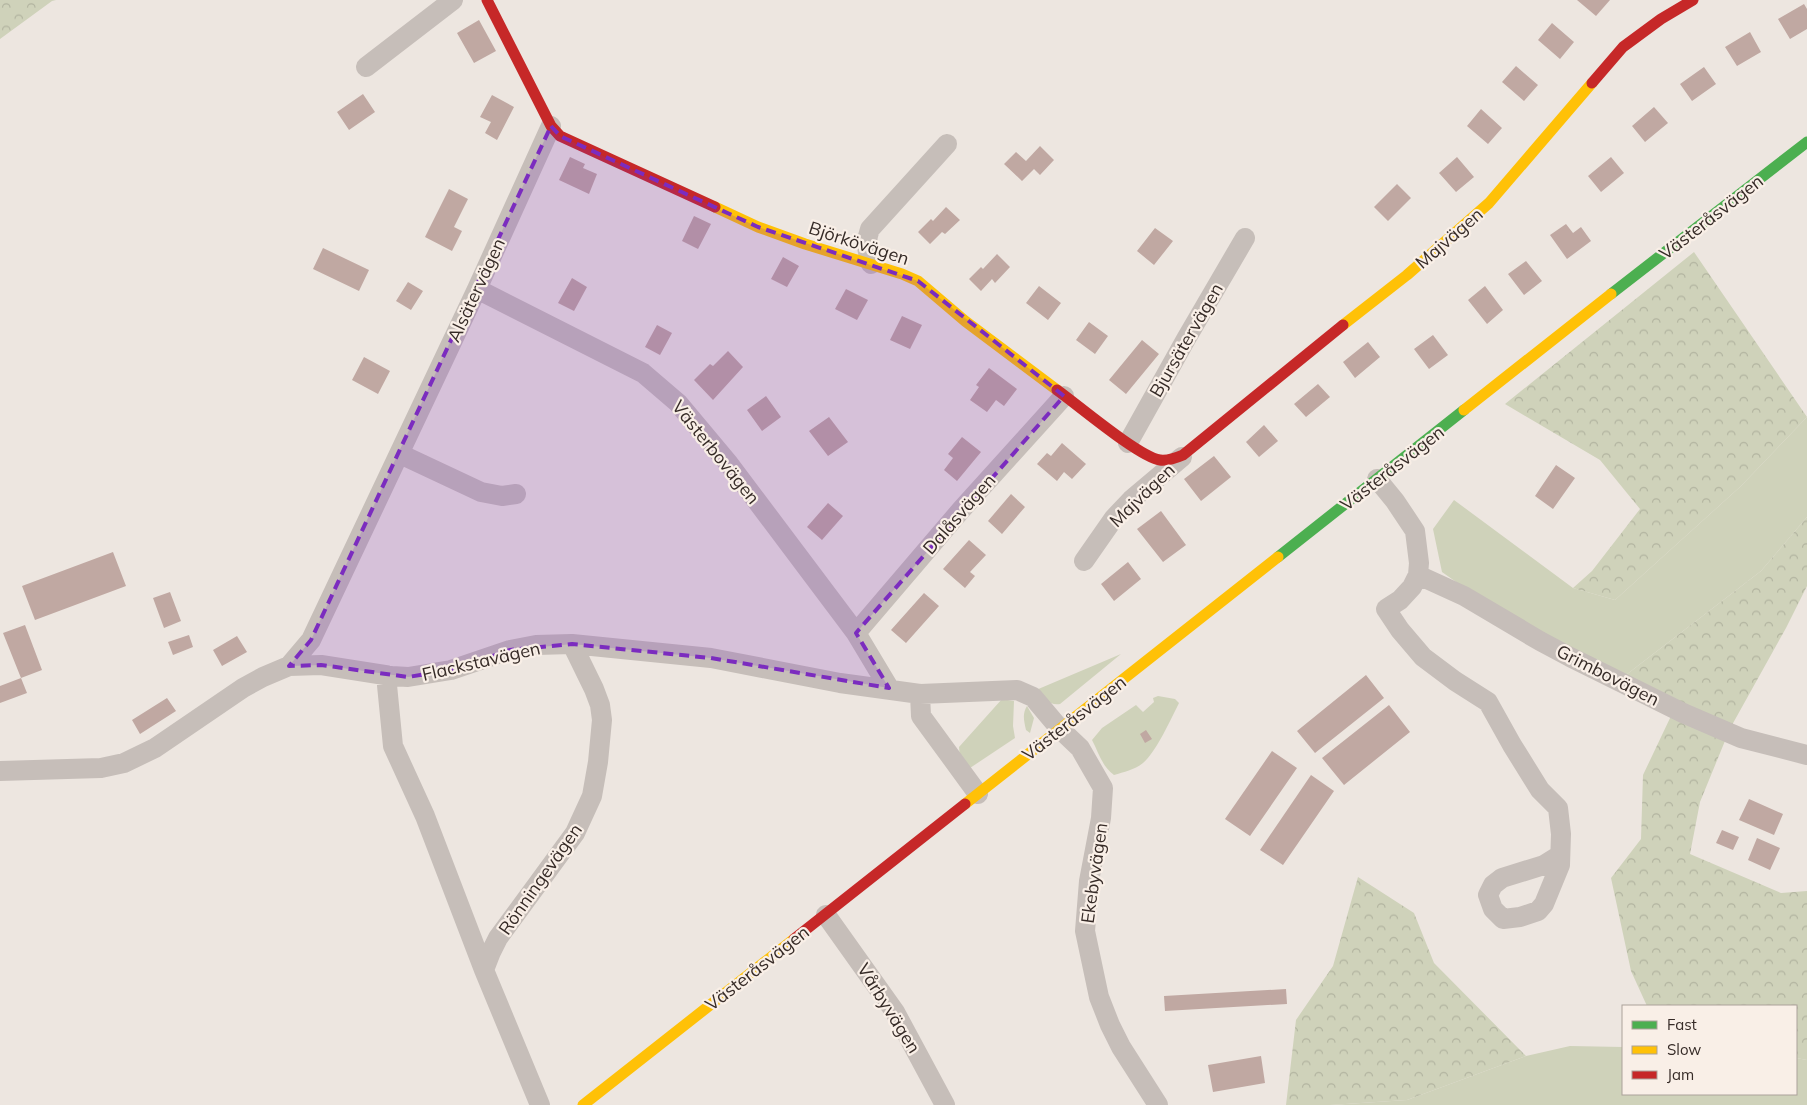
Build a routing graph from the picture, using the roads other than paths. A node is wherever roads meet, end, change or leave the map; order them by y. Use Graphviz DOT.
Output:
graph roads {
  1 [pos="453,0"];
  2 [pos="486,0"];
  3 [pos="1693,0"];
  4 [pos="366,67"];
  5 [pos="551,126"];
  6 [pos="1807,142"];
  7 [pos="948,144"];
  8 [pos="1246,238"];
  9 [pos="871,264"];
  10 [pos="477,289"];
  11 [pos="1064,396"];
  12 [pos="1128,444"];
  13 [pos="400,454"];
  14 [pos="1183,455"];
  15 [pos="1377,479"];
  16 [pos="516,494"];
  17 [pos="1084,560"];
  18 [pos="1418,575"];
  19 [pos="856,633"];
  20 [pos="572,644"];
  21 [pos="289,666"];
  22 [pos="386,675"];
  23 [pos="889,688"];
  24 [pos="920,694"];
  25 [pos="1060,729"];
  26 [pos="1807,755"];
  27 [pos="0,771"];
  28 [pos="978,794"];
  29 [pos="1560,855"];
  30 [pos="826,915"];
  31 [pos="484,970"];
  32 [pos="540,1105"];
  33 [pos="583,1105"];
  34 [pos="945,1105"];
  35 [pos="1158,1105"];
  1 -- 4 [label="street"];
  2 -- 5 [label="street"];
  3 -- 14 [label="street, Majvägen"];
  5 -- 9 [label="street, Björkövägen"];
  5 -- 10 [label="street, Alsätervägen"];
  6 -- 15 [label="street, Västeråsvägen"];
  7 -- 9 [label="street"];
  8 -- 12 [label="street, Bjursätervägen"];
  9 -- 11 [label="street, Björkövägen"];
  10 -- 13 [label="street, Alsätervägen"];
  10 -- 19 [label="street, Västerbovägen"];
  11 -- 12 [label="street, Björkövägen"];
  11 -- 19 [label="street, Dalåsvägen"];
  12 -- 14 [label="street, Majvägen"];
  13 -- 16 [label="street"];
  13 -- 21 [label="street, Alsätervägen"];
  14 -- 17 [label="street, Majvägen"];
  15 -- 18 [label="street"];
  15 -- 25 [label="street, Västeråsvägen"];
  18 -- 26 [label="street, Grimbovägen"];
  18 -- 29 [label="street"];
  19 -- 23 [label="street, Västerbovägen"];
  20 -- 22 [label="street, Flackstavägen"];
  20 -- 23 [label="street, Flackstavägen"];
  20 -- 31 [label="street, Rönningevägen"];
  21 -- 22 [label="street, Flackstavägen"];
  21 -- 27 [label="street, Flackstavägen"];
  22 -- 31 [label="street, Rönningevägen"];
  23 -- 24 [label="street, Flackstavägen"];
  24 -- 25 [label="street, Flackstavägen"];
  24 -- 28 [label="street"];
  25 -- 28 [label="street, Västeråsvägen"];
  25 -- 35 [label="street, Ekebyvägen"];
  28 -- 30 [label="street, Västeråsvägen"];
  30 -- 33 [label="street, Västeråsvägen"];
  30 -- 34 [label="street, Vårbyvägen"];
  31 -- 32 [label="street, Rönningevägen"];
}
